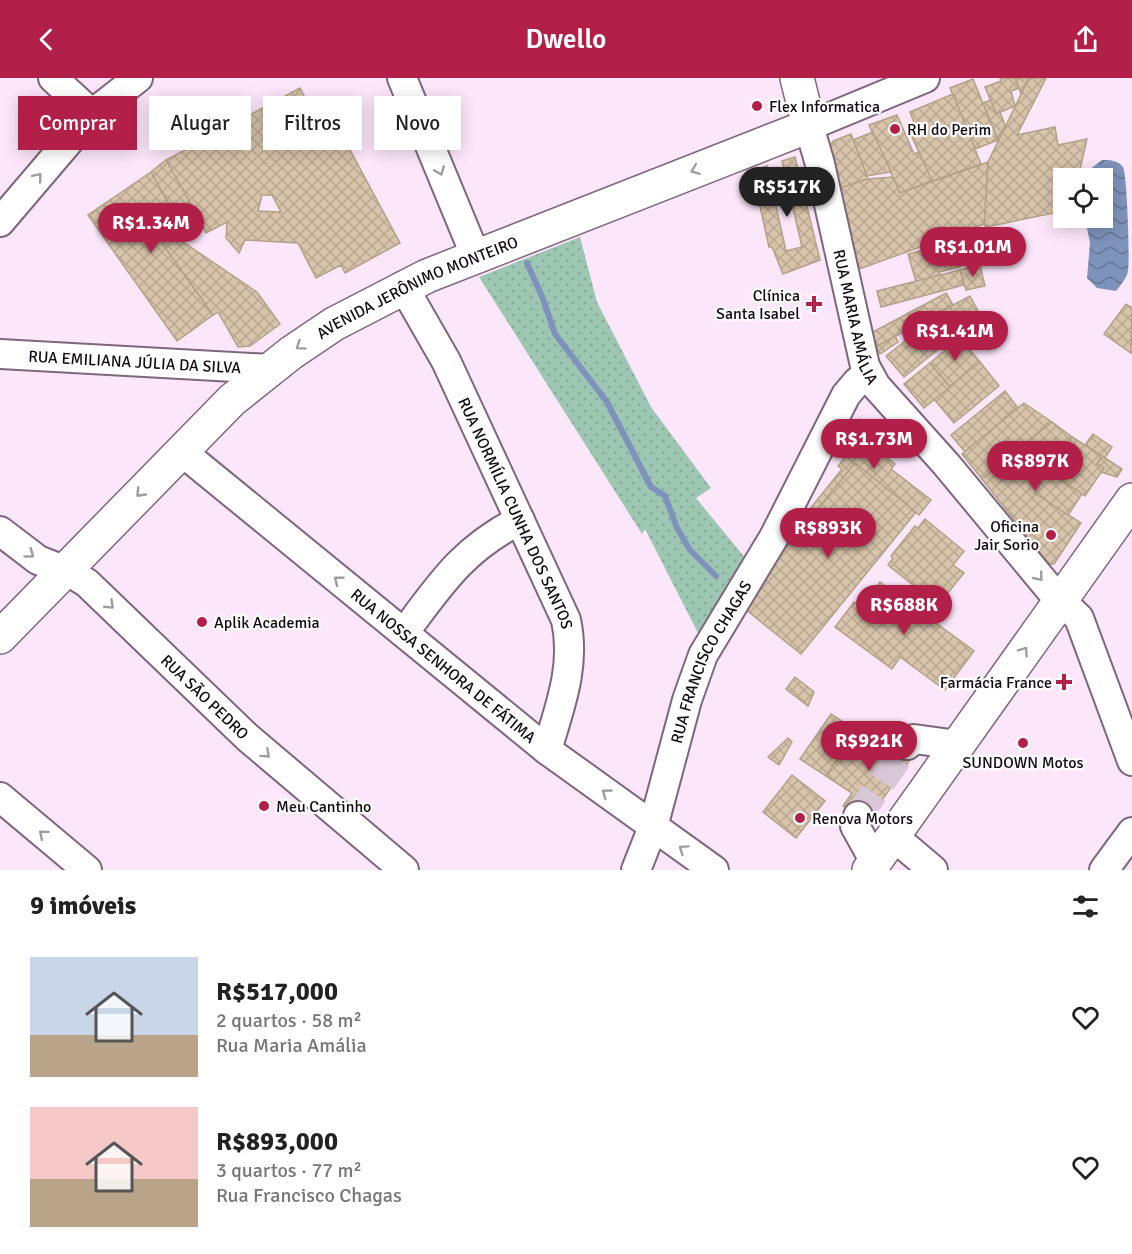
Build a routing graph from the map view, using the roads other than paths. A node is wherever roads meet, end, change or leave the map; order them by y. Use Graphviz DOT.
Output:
graph roads {
  1 [pos="53,78"];
  2 [pos="138,78"];
  3 [pos="402,78"];
  4 [pos="925,78"];
  5 [pos="799,80"];
  6 [pos="72,96"];
  7 [pos="115,96"];
  8 [pos="808,126"];
  9 [pos="61,150"];
  10 [pos="0,222"];
  11 [pos="476,256"];
  12 [pos="403,286"];
  13 [pos="0,354"];
  14 [pos="270,369"];
  15 [pos="868,374"];
  16 [pos="181,451"];
  17 [pos="1132,500"];
  18 [pos="520,520"];
  19 [pos="0,531"];
  20 [pos="64,571"];
  21 [pos="1061,600"];
  22 [pos="404,633"];
  23 [pos="0,637"];
  24 [pos="907,745"];
  25 [pos="958,745"];
  26 [pos="547,750"];
  27 [pos="1132,761"];
  28 [pos="0,797"];
  29 [pos="858,816"];
  30 [pos="653,827"];
  31 [pos="1132,832"];
  32 [pos="879,856"];
  33 [pos="87,870"];
  34 [pos="404,870"];
  35 [pos="636,870"];
  36 [pos="714,870"];
  37 [pos="933,870"];
  38 [pos="1104,870"];
  1 -- 6 [label="street"];
  2 -- 7 [label="street"];
  3 -- 11 [label="street, one-way"];
  4 -- 8 [label="street, AVENIDA JERÔNIMO MONTEIRO"];
  5 -- 8 [label="main road, RUA MARIA AMÁLIA"];
  8 -- 11 [label="main road, AVENIDA JERÔNIMO MONTEIRO, one-way"];
  8 -- 15 [label="street, RUA MARIA AMÁLIA"];
  10 -- 9 [label="street, one-way"];
  11 -- 12 [label="main road, AVENIDA JERÔNIMO MONTEIRO"];
  12 -- 14 [label="main road, AVENIDA JERÔNIMO MONTEIRO, one-way"];
  12 -- 18 [label="street, RUA NORMÍLIA CUNHA DOS SANTOS"];
  13 -- 14 [label="street, RUA EMILIANA JÚLIA DA SILVA"];
  14 -- 16 [label="main road, AVENIDA JERÔNIMO MONTEIRO"];
  15 -- 21 [label="street, RUA MARIA AMÁLIA, one-way"];
  15 -- 30 [label="street, RUA FRANCISCO CHAGAS"];
  16 -- 20 [label="main road, AVENIDA JERÔNIMO MONTEIRO, one-way"];
  22 -- 16 [label="street, RUA NOSSA SENHORA DE FÁTIMA, one-way"];
  17 -- 21 [label="main road"];
  18 -- 22 [label="street"];
  18 -- 26 [label="street, RUA NORMÍLIA CUNHA DOS SANTOS"];
  19 -- 20 [label="street, RUA SÃO PEDRO, one-way"];
  20 -- 23 [label="main road, AVENIDA JERÔNIMO MONTEIRO"];
  20 -- 34 [label="street, RUA SÃO PEDRO, one-way"];
  25 -- 21 [label="main road, one-way"];
  21 -- 27 [label="street, RUA MARIA AMÁLIA"];
  22 -- 26 [label="street, RUA NOSSA SENHORA DE FÁTIMA"];
  24 -- 25 [label="street"];
  25 -- 32 [label="main road"];
  30 -- 26 [label="street, RUA NOSSA SENHORA DE FÁTIMA, one-way"];
  33 -- 28 [label="street, one-way"];
  29 -- 32 [label="street"];
  30 -- 35 [label="street, RUA FRANCISCO CHAGAS"];
  36 -- 30 [label="street, RUA NOSSA SENHORA DE FÁTIMA, one-way"];
  31 -- 38 [label="street"];
  32 -- 37 [label="street"];
}
